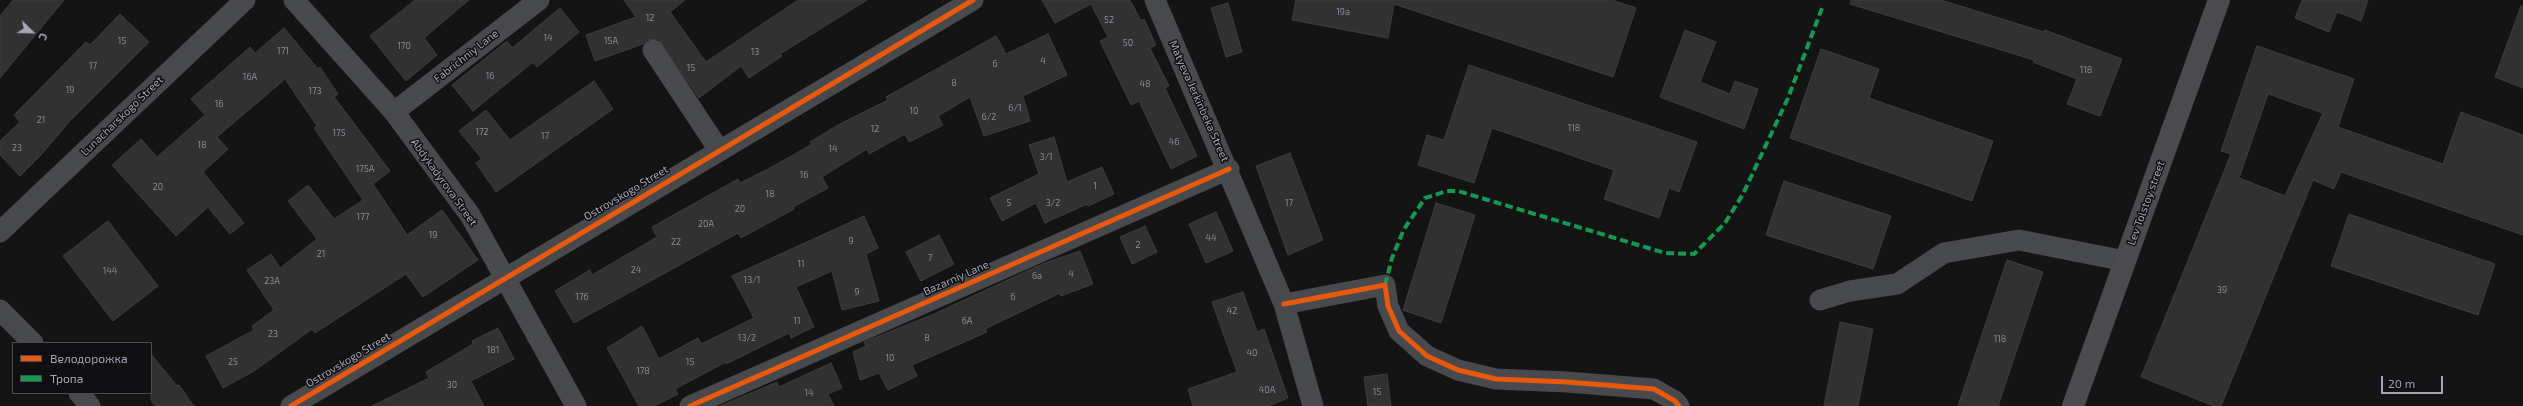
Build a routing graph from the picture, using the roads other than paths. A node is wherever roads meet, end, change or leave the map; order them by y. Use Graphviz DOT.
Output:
graph roads {
  1 [pos="245,0"];
  2 [pos="294,0"];
  3 [pos="539,0"];
  4 [pos="973,0"];
  5 [pos="1155,0"];
  6 [pos="2219,0"];
  7 [pos="653,50"];
  8 [pos="394,112"];
  9 [pos="719,150"];
  10 [pos="1229,169"];
  11 [pos="0,232"];
  12 [pos="2125,260"];
  13 [pos="505,277"];
  14 [pos="1820,300"];
  15 [pos="1284,304"];
  16 [pos="0,310"];
  17 [pos="32,342"];
  18 [pos="80,394"];
  19 [pos="90,406"];
  20 [pos="291,406"];
  21 [pos="576,406"];
  22 [pos="690,406"];
  23 [pos="1313,406"];
  24 [pos="1679,406"];
  25 [pos="2073,406"];
  1 -- 11 [label="street, Lunacharskogo Street"];
  2 -- 8 [label="street, Abdykadyrova Street"];
  3 -- 8 [label="street, Fabrichniy Lane"];
  4 -- 9 [label="street, Ostrovskogo Street"];
  5 -- 10 [label="street, Matyeva Jerkinbeka Street"];
  6 -- 12 [label="main road, Lev Tolstoy street"];
  7 -- 9 [label="street"];
  8 -- 13 [label="street, Abdykadyrova Street"];
  9 -- 13 [label="street, Ostrovskogo Street"];
  10 -- 15 [label="street, Matyeva Jerkinbeka Street"];
  10 -- 22 [label="street, Bazarniy Lane"];
  12 -- 14 [label="street"];
  12 -- 25 [label="main road, Lev Tolstoy street"];
  13 -- 20 [label="street, Ostrovskogo Street"];
  13 -- 21 [label="street, Abdykadyrova Street"];
  15 -- 23 [label="street, Matyeva Jerkinbeka Street"];
  15 -- 24 [label="street"];
  16 -- 17 [label="street"];
  18 -- 19 [label="street"];
}
